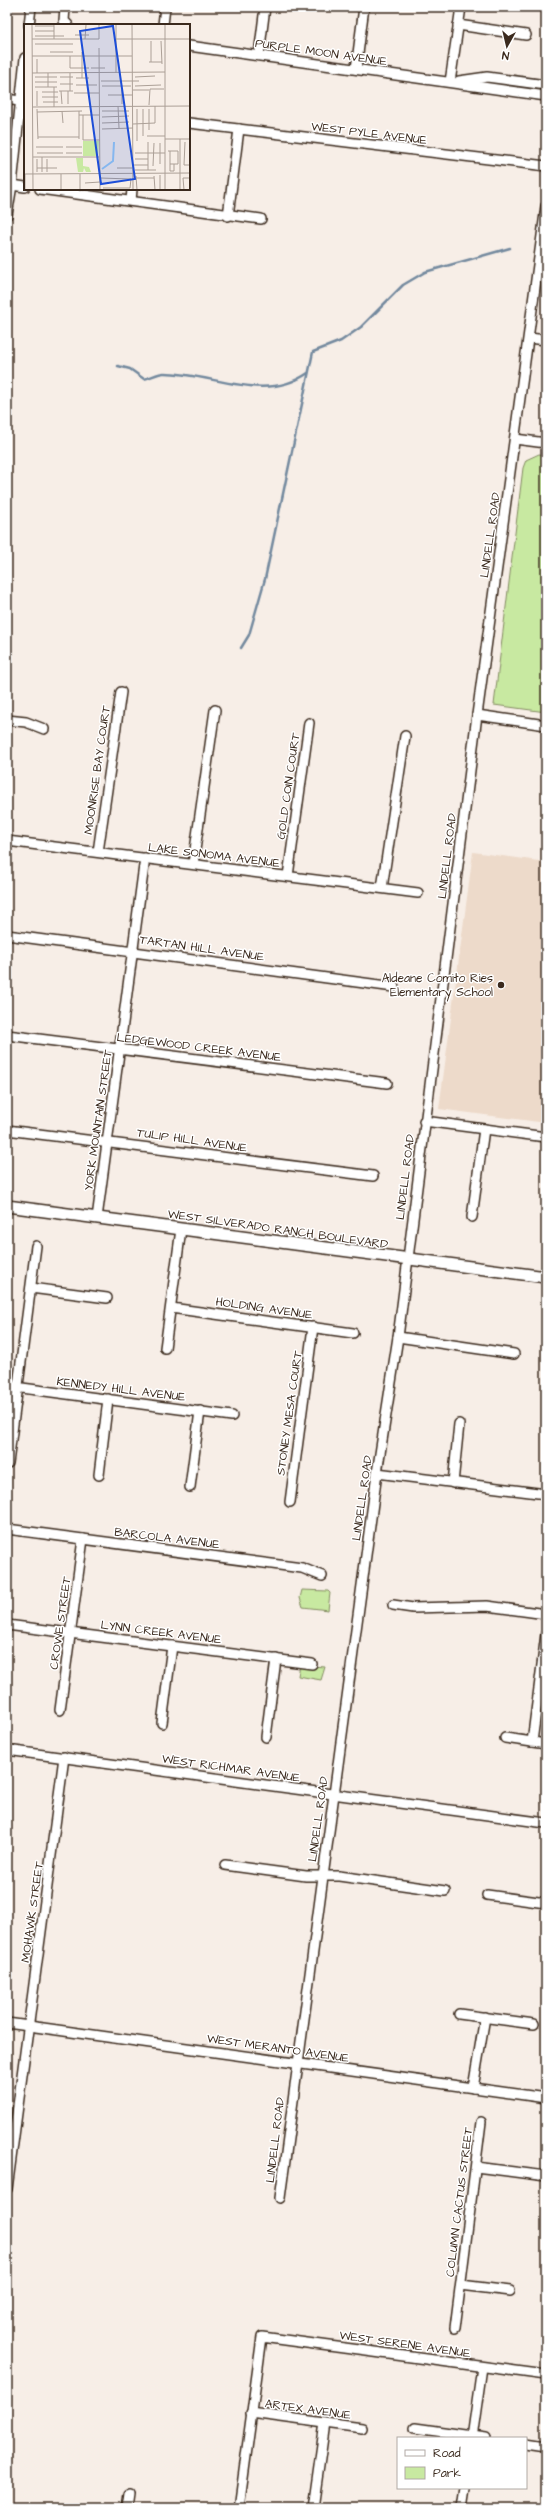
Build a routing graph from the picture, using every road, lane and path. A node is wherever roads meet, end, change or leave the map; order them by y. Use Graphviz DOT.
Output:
graph roads {
  1 [pos="31,7"];
  2 [pos="64,7"];
  3 [pos="165,7"];
  4 [pos="265,7"];
  5 [pos="364,7"];
  6 [pos="460,7"];
  7 [pos="29,24"];
  8 [pos="67,24"];
  9 [pos="162,24"];
  10 [pos="458,25"];
  11 [pos="526,35"];
  12 [pos="190,46"];
  13 [pos="258,56"];
  14 [pos="356,69"];
  15 [pos="24,80"];
  16 [pos="450,82"];
  17 [pos="546,85"];
  18 [pos="546,96"];
  19 [pos="7,99"];
  20 [pos="23,101"];
  21 [pos="190,123"];
  22 [pos="239,129"];
  23 [pos="546,166"];
  24 [pos="12,185"];
  25 [pos="24,187"];
  26 [pos="48,190"];
  27 [pos="132,190"];
  28 [pos="131,201"];
  29 [pos="546,206"];
  30 [pos="7,215"];
  31 [pos="228,216"];
  32 [pos="261,219"];
  33 [pos="544,239"];
  34 [pos="529,338"];
  35 [pos="546,340"];
  36 [pos="515,439"];
  37 [pos="546,444"];
  38 [pos="121,692"];
  39 [pos="215,710"];
  40 [pos="477,715"];
  41 [pos="7,720"];
  42 [pos="309,723"];
  43 [pos="546,725"];
  44 [pos="44,730"];
  45 [pos="405,736"];
  46 [pos="7,841"];
  47 [pos="98,852"];
  48 [pos="145,858"];
  49 [pos="193,864"];
  50 [pos="288,876"];
  51 [pos="382,888"];
  52 [pos="418,893"];
  53 [pos="7,935"];
  54 [pos="133,951"];
  55 [pos="394,987"];
  56 [pos="7,1035"];
  57 [pos="120,1049"];
  58 [pos="387,1083"];
  59 [pos="424,1121"];
  60 [pos="484,1129"];
  61 [pos="7,1130"];
  62 [pos="546,1137"];
  63 [pos="107,1141"];
  64 [pos="373,1176"];
  65 [pos="7,1206"];
  66 [pos="472,1217"];
  67 [pos="97,1218"];
  68 [pos="181,1229"];
  69 [pos="36,1246"];
  70 [pos="406,1259"];
  71 [pos="546,1277"];
  72 [pos="31,1288"];
  73 [pos="107,1298"];
  74 [pos="171,1308"];
  75 [pos="313,1327"];
  76 [pos="353,1333"];
  77 [pos="398,1337"];
  78 [pos="165,1348"];
  79 [pos="514,1354"];
  80 [pos="7,1386"];
  81 [pos="18,1388"];
  82 [pos="108,1399"];
  83 [pos="200,1411"];
  84 [pos="232,1416"];
  85 [pos="459,1424"];
  86 [pos="8,1464"];
  87 [pos="377,1473"];
  88 [pos="99,1475"];
  89 [pos="453,1483"];
  90 [pos="190,1487"];
  91 [pos="546,1494"];
  92 [pos="290,1502"];
  93 [pos="7,1529"];
  94 [pos="83,1539"];
  95 [pos="322,1576"];
  96 [pos="392,1605"];
  97 [pos="546,1614"];
  98 [pos="7,1625"];
  99 [pos="71,1633"];
  100 [pos="546,1634"];
  101 [pos="172,1646"];
  102 [pos="276,1659"];
  103 [pos="312,1664"];
  104 [pos="60,1710"];
  105 [pos="162,1723"];
  106 [pos="266,1737"];
  107 [pos="505,1738"];
  108 [pos="532,1742"];
  109 [pos="546,1744"];
  110 [pos="7,1750"];
  111 [pos="64,1758"];
  112 [pos="334,1793"];
  113 [pos="546,1823"];
  114 [pos="225,1864"];
  115 [pos="322,1876"];
  116 [pos="445,1891"];
  117 [pos="488,1895"];
  118 [pos="546,1903"];
  119 [pos="460,2014"];
  120 [pos="485,2017"];
  121 [pos="7,2023"];
  122 [pos="534,2024"];
  123 [pos="28,2025"];
  124 [pos="297,2062"];
  125 [pos="473,2088"];
  126 [pos="546,2098"];
  127 [pos="481,2122"];
  128 [pos="476,2167"];
  129 [pos="546,2176"];
  130 [pos="7,2189"];
  131 [pos="280,2198"];
  132 [pos="461,2284"];
  133 [pos="510,2291"];
  134 [pos="455,2328"];
  135 [pos="482,2367"];
  136 [pos="546,2375"];
  137 [pos="251,2413"];
  138 [pos="325,2423"];
  139 [pos="362,2428"];
  140 [pos="415,2428"];
  141 [pos="472,2437"];
  142 [pos="527,2443"];
  143 [pos="546,2446"];
  144 [pos="465,2489"];
  145 [pos="129,2494"];
  146 [pos="127,2508"];
  147 [pos="238,2508"];
  148 [pos="314,2508"];
  149 [pos="462,2508"];
  1 -- 7 [label="street"];
  2 -- 8 [label="street"];
  3 -- 9 [label="street"];
  4 -- 13 [label="street"];
  5 -- 14 [label="street"];
  6 -- 10 [label="street"];
  10 -- 11 [label="street"];
  10 -- 16 [label="street"];
  12 -- 13 [label="street, PURPLE MOON AVENUE"];
  13 -- 14 [label="street, PURPLE MOON AVENUE"];
  14 -- 16 [label="street, PURPLE MOON AVENUE"];
  15 -- 20 [label="street"];
  16 -- 17 [label="street, PURPLE MOON AVENUE"];
  16 -- 18 [label="street, PURPLE MOON AVENUE"];
  19 -- 20 [label="street"];
  20 -- 24 [label="street"];
  21 -- 22 [label="street, WEST PYLE AVENUE"];
  22 -- 23 [label="street, WEST PYLE AVENUE"];
  22 -- 31 [label="street"];
  24 -- 25 [label="street"];
  24 -- 30 [label="street"];
  26 -- 28 [label="street"];
  27 -- 28 [label="street"];
  28 -- 31 [label="street"];
  29 -- 33 [label="street, LINDELL ROAD"];
  31 -- 32 [label="street"];
  33 -- 34 [label="street, LINDELL ROAD"];
  34 -- 35 [label="street"];
  34 -- 36 [label="street, LINDELL ROAD"];
  36 -- 37 [label="street"];
  36 -- 40 [label="street, LINDELL ROAD"];
  38 -- 47 [label="street, MOONRISE BAY COURT"];
  39 -- 49 [label="street"];
  40 -- 43 [label="street"];
  40 -- 59 [label="street, LINDELL ROAD"];
  41 -- 44 [label="street"];
  42 -- 50 [label="street, GOLD COIN COURT"];
  45 -- 51 [label="street"];
  46 -- 47 [label="street, LAKE SONOMA AVENUE"];
  47 -- 48 [label="street, LAKE SONOMA AVENUE"];
  48 -- 49 [label="street, LAKE SONOMA AVENUE"];
  48 -- 54 [label="street, YORK MOUNTAIN STREET"];
  49 -- 50 [label="street, LAKE SONOMA AVENUE"];
  50 -- 51 [label="street, LAKE SONOMA AVENUE"];
  51 -- 52 [label="street, LAKE SONOMA AVENUE"];
  53 -- 54 [label="street, TARTAN HILL AVENUE"];
  54 -- 55 [label="street, TARTAN HILL AVENUE"];
  54 -- 57 [label="street, YORK MOUNTAIN STREET"];
  56 -- 57 [label="street, LEDGEWOOD CREEK AVENUE"];
  57 -- 58 [label="street, LEDGEWOOD CREEK AVENUE"];
  57 -- 63 [label="street, YORK MOUNTAIN STREET"];
  59 -- 60 [label="street"];
  59 -- 70 [label="street, LINDELL ROAD"];
  60 -- 62 [label="street"];
  60 -- 66 [label="street"];
  61 -- 63 [label="street, TULIP HILL AVENUE"];
  63 -- 64 [label="street, TULIP HILL AVENUE"];
  63 -- 67 [label="street, YORK MOUNTAIN STREET"];
  65 -- 67 [label="main road, WEST SILVERADO RANCH BOULEVARD"];
  67 -- 68 [label="main road, WEST SILVERADO RANCH BOULEVARD"];
  68 -- 70 [label="main road, WEST SILVERADO RANCH BOULEVARD"];
  68 -- 74 [label="street"];
  69 -- 72 [label="street"];
  70 -- 71 [label="main road, WEST SILVERADO RANCH BOULEVARD"];
  70 -- 77 [label="street, LINDELL ROAD"];
  72 -- 73 [label="street"];
  72 -- 81 [label="street"];
  74 -- 75 [label="street, HOLDING AVENUE"];
  74 -- 78 [label="street"];
  75 -- 76 [label="street, HOLDING AVENUE"];
  75 -- 92 [label="street, STONEY MESA COURT"];
  77 -- 79 [label="street"];
  77 -- 87 [label="street, LINDELL ROAD"];
  80 -- 81 [label="street, KENNEDY HILL AVENUE"];
  81 -- 82 [label="street, KENNEDY HILL AVENUE"];
  81 -- 86 [label="street"];
  82 -- 83 [label="street, KENNEDY HILL AVENUE"];
  82 -- 88 [label="street"];
  83 -- 84 [label="street, KENNEDY HILL AVENUE"];
  83 -- 90 [label="street"];
  85 -- 89 [label="street"];
  87 -- 89 [label="street"];
  87 -- 112 [label="street, LINDELL ROAD"];
  89 -- 91 [label="street"];
  93 -- 94 [label="street, BARCOLA AVENUE"];
  94 -- 95 [label="street, BARCOLA AVENUE"];
  94 -- 99 [label="street, CROWE STREET"];
  96 -- 97 [label="street"];
  98 -- 99 [label="street, LYNN CREEK AVENUE"];
  99 -- 101 [label="street, LYNN CREEK AVENUE"];
  99 -- 104 [label="street, CROWE STREET"];
  100 -- 108 [label="street"];
  101 -- 102 [label="street, LYNN CREEK AVENUE"];
  101 -- 105 [label="street"];
  102 -- 103 [label="street, LYNN CREEK AVENUE"];
  102 -- 106 [label="street"];
  107 -- 108 [label="street"];
  108 -- 109 [label="street"];
  110 -- 111 [label="street, WEST RICHMAR AVENUE"];
  111 -- 112 [label="street, WEST RICHMAR AVENUE"];
  111 -- 123 [label="street, MOHAWK STREET"];
  112 -- 113 [label="street, WEST RICHMAR AVENUE"];
  112 -- 115 [label="street, LINDELL ROAD"];
  114 -- 115 [label="street"];
  115 -- 116 [label="street"];
  115 -- 124 [label="street, LINDELL ROAD"];
  117 -- 118 [label="street"];
  119 -- 120 [label="street"];
  120 -- 122 [label="street"];
  120 -- 125 [label="street"];
  121 -- 123 [label="street, WEST MERANTO AVENUE"];
  123 -- 124 [label="street, WEST MERANTO AVENUE"];
  123 -- 130 [label="street, MOHAWK STREET"];
  124 -- 125 [label="street, WEST MERANTO AVENUE"];
  124 -- 131 [label="street, LINDELL ROAD"];
  125 -- 126 [label="street, WEST MERANTO AVENUE"];
  127 -- 128 [label="street, COLUMN CACTUS STREET"];
  128 -- 129 [label="street"];
  128 -- 132 [label="street, COLUMN CACTUS STREET"];
  132 -- 133 [label="street, COLUMN CACTUS STREET"];
  132 -- 134 [label="street, COLUMN CACTUS STREET"];
  135 -- 136 [label="street, WEST SERENE AVENUE"];
  135 -- 137 [label="street, WEST SERENE AVENUE"];
  135 -- 141 [label="street"];
  137 -- 138 [label="street, ARTEX AVENUE"];
  137 -- 147 [label="street"];
  138 -- 139 [label="street, ARTEX AVENUE"];
  138 -- 148 [label="street"];
  140 -- 141 [label="street"];
  142 -- 143 [label="street"];
  144 -- 149 [label="street"];
  145 -- 146 [label="street"];
}
